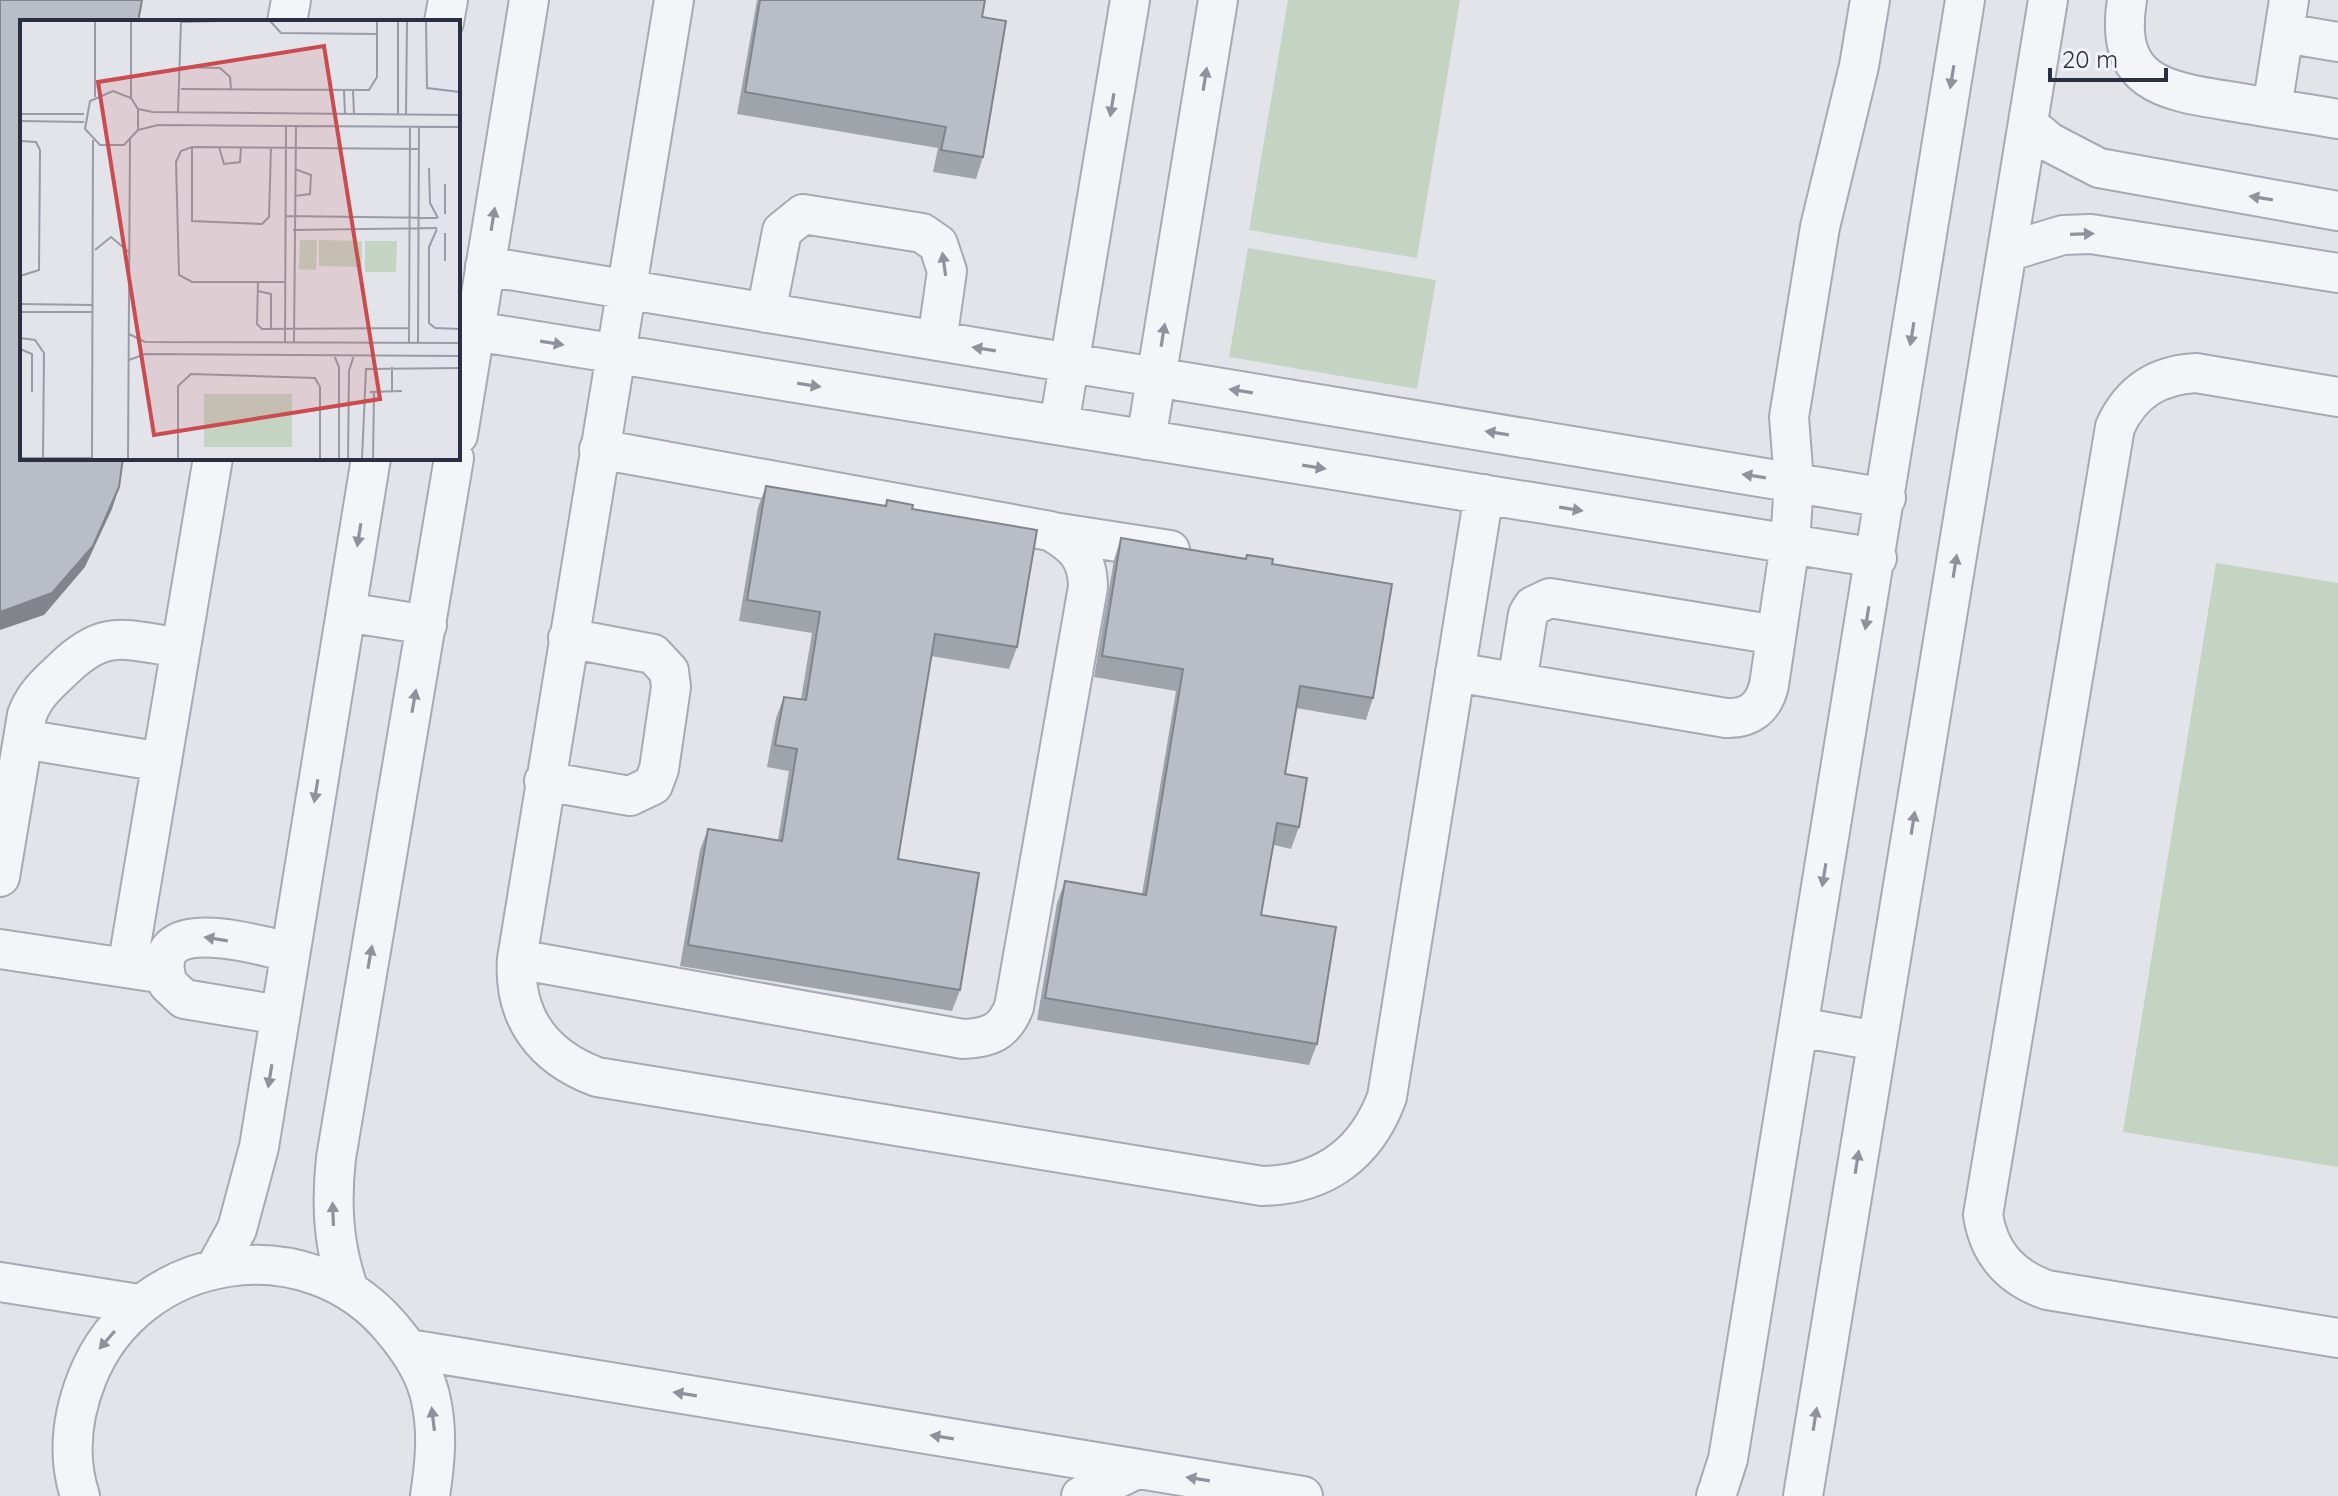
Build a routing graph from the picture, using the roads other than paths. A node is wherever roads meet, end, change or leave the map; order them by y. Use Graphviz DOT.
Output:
graph roads {
  1 [pos="291,0"];
  2 [pos="448,0"];
  3 [pos="529,0"];
  4 [pos="674,0"];
  5 [pos="1130,0"];
  6 [pos="1218,0"];
  7 [pos="1870,0"];
  8 [pos="1965,0"];
  9 [pos="2048,0"];
  10 [pos="2127,0"];
  11 [pos="2286,16"];
  12 [pos="287,20"];
  13 [pos="444,20"];
  14 [pos="2338,42"];
  15 [pos="2272,108"];
  16 [pos="2338,119"];
  17 [pos="2028,124"];
  18 [pos="2338,211"];
  19 [pos="2007,252"];
  20 [pos="485,266"];
  21 [pos="2338,273"];
  22 [pos="626,289"];
  23 [pos="766,313"];
  24 [pos="475,331"];
  25 [pos="937,341"];
  26 [pos="616,354"];
  27 [pos="1070,363"];
  28 [pos="1156,377"];
  29 [pos="2338,397"];
  30 [pos="460,423"];
  31 [pos="1059,425"];
  32 [pos="1146,440"];
  33 [pos="599,449"];
  34 [pos="213,460"];
  35 [pos="371,460"];
  36 [pos="454,460"];
  37 [pos="1794,482"];
  38 [pos="1484,494"];
  39 [pos="1886,498"];
  40 [pos="1050,531"];
  41 [pos="1790,544"];
  42 [pos="1191,554"];
  43 [pos="1877,558"];
  44 [pos="346,612"];
  45 [pos="427,625"];
  46 [pos="1776,635"];
  47 [pos="568,638"];
  48 [pos="181,648"];
  49 [pos="1455,672"];
  50 [pos="1517,682"];
  51 [pos="23,739"];
  52 [pos="162,762"];
  53 [pos="544,781"];
  54 [pos="0,877"];
  55 [pos="0,949"];
  56 [pos="290,952"];
  57 [pos="517,959"];
  58 [pos="127,968"];
  59 [pos="165,974"];
  60 [pos="280,1015"];
  61 [pos="1799,1027"];
  62 [pos="1877,1041"];
  63 [pos="216,1267"];
  64 [pos="0,1282"];
  65 [pos="349,1290"];
  66 [pos="139,1304"];
  67 [pos="2338,1338"];
  68 [pos="409,1349"];
  69 [pos="1137,1469"];
  70 [pos="80,1496"];
  71 [pos="430,1496"];
  72 [pos="1081,1496"];
  73 [pos="1303,1496"];
  74 [pos="1716,1496"];
  75 [pos="1803,1496"];
  1 -- 12 [label="street"];
  2 -- 13 [label="street"];
  20 -- 3 [label="street, one-way"];
  4 -- 22 [label="street"];
  5 -- 27 [label="street, one-way"];
  28 -- 6 [label="street, one-way"];
  7 -- 37 [label="street"];
  8 -- 39 [label="street, one-way"];
  9 -- 17 [label="street"];
  10 -- 15 [label="street"];
  11 -- 14 [label="street"];
  11 -- 15 [label="street"];
  15 -- 16 [label="street"];
  18 -- 17 [label="street, one-way"];
  17 -- 19 [label="street"];
  19 -- 21 [label="street, one-way"];
  62 -- 19 [label="street, one-way"];
  20 -- 22 [label="street"];
  20 -- 24 [label="street"];
  22 -- 23 [label="street"];
  22 -- 26 [label="street"];
  23 -- 25 [label="street"];
  25 -- 23 [label="street, one-way"];
  24 -- 26 [label="street, one-way"];
  24 -- 30 [label="street"];
  27 -- 25 [label="street, one-way"];
  26 -- 31 [label="street, one-way"];
  26 -- 33 [label="street"];
  27 -- 28 [label="street"];
  27 -- 31 [label="street"];
  28 -- 32 [label="street"];
  37 -- 28 [label="street, one-way"];
  29 -- 67 [label="street"];
  31 -- 32 [label="street"];
  32 -- 38 [label="street, one-way"];
  33 -- 40 [label="street"];
  33 -- 47 [label="street"];
  34 -- 48 [label="street"];
  35 -- 44 [label="street, one-way"];
  36 -- 45 [label="street"];
  37 -- 39 [label="street"];
  37 -- 41 [label="street"];
  38 -- 41 [label="street, one-way"];
  38 -- 49 [label="street"];
  39 -- 43 [label="street"];
  40 -- 42 [label="street"];
  40 -- 57 [label="street"];
  41 -- 43 [label="street"];
  41 -- 46 [label="street"];
  43 -- 61 [label="street, one-way"];
  44 -- 45 [label="street"];
  44 -- 56 [label="street, one-way"];
  65 -- 45 [label="street, one-way"];
  46 -- 50 [label="street"];
  46 -- 50 [label="street"];
  47 -- 53 [label="street"];
  47 -- 53 [label="street"];
  48 -- 51 [label="street"];
  48 -- 52 [label="street"];
  49 -- 50 [label="street"];
  49 -- 57 [label="street"];
  51 -- 52 [label="street"];
  51 -- 54 [label="street"];
  52 -- 58 [label="street"];
  53 -- 57 [label="street"];
  55 -- 58 [label="street"];
  56 -- 59 [label="street, one-way"];
  56 -- 60 [label="street"];
  58 -- 59 [label="street"];
  59 -- 60 [label="street"];
  60 -- 63 [label="street, one-way"];
  61 -- 62 [label="street"];
  61 -- 74 [label="street"];
  75 -- 62 [label="street, one-way"];
  63 -- 65 [label="street"];
  63 -- 66 [label="street"];
  64 -- 66 [label="street"];
  65 -- 68 [label="street"];
  66 -- 70 [label="street, one-way"];
  69 -- 68 [label="street, one-way"];
  71 -- 68 [label="street, one-way"];
  69 -- 72 [label="street"];
  73 -- 69 [label="street, one-way"];
}
